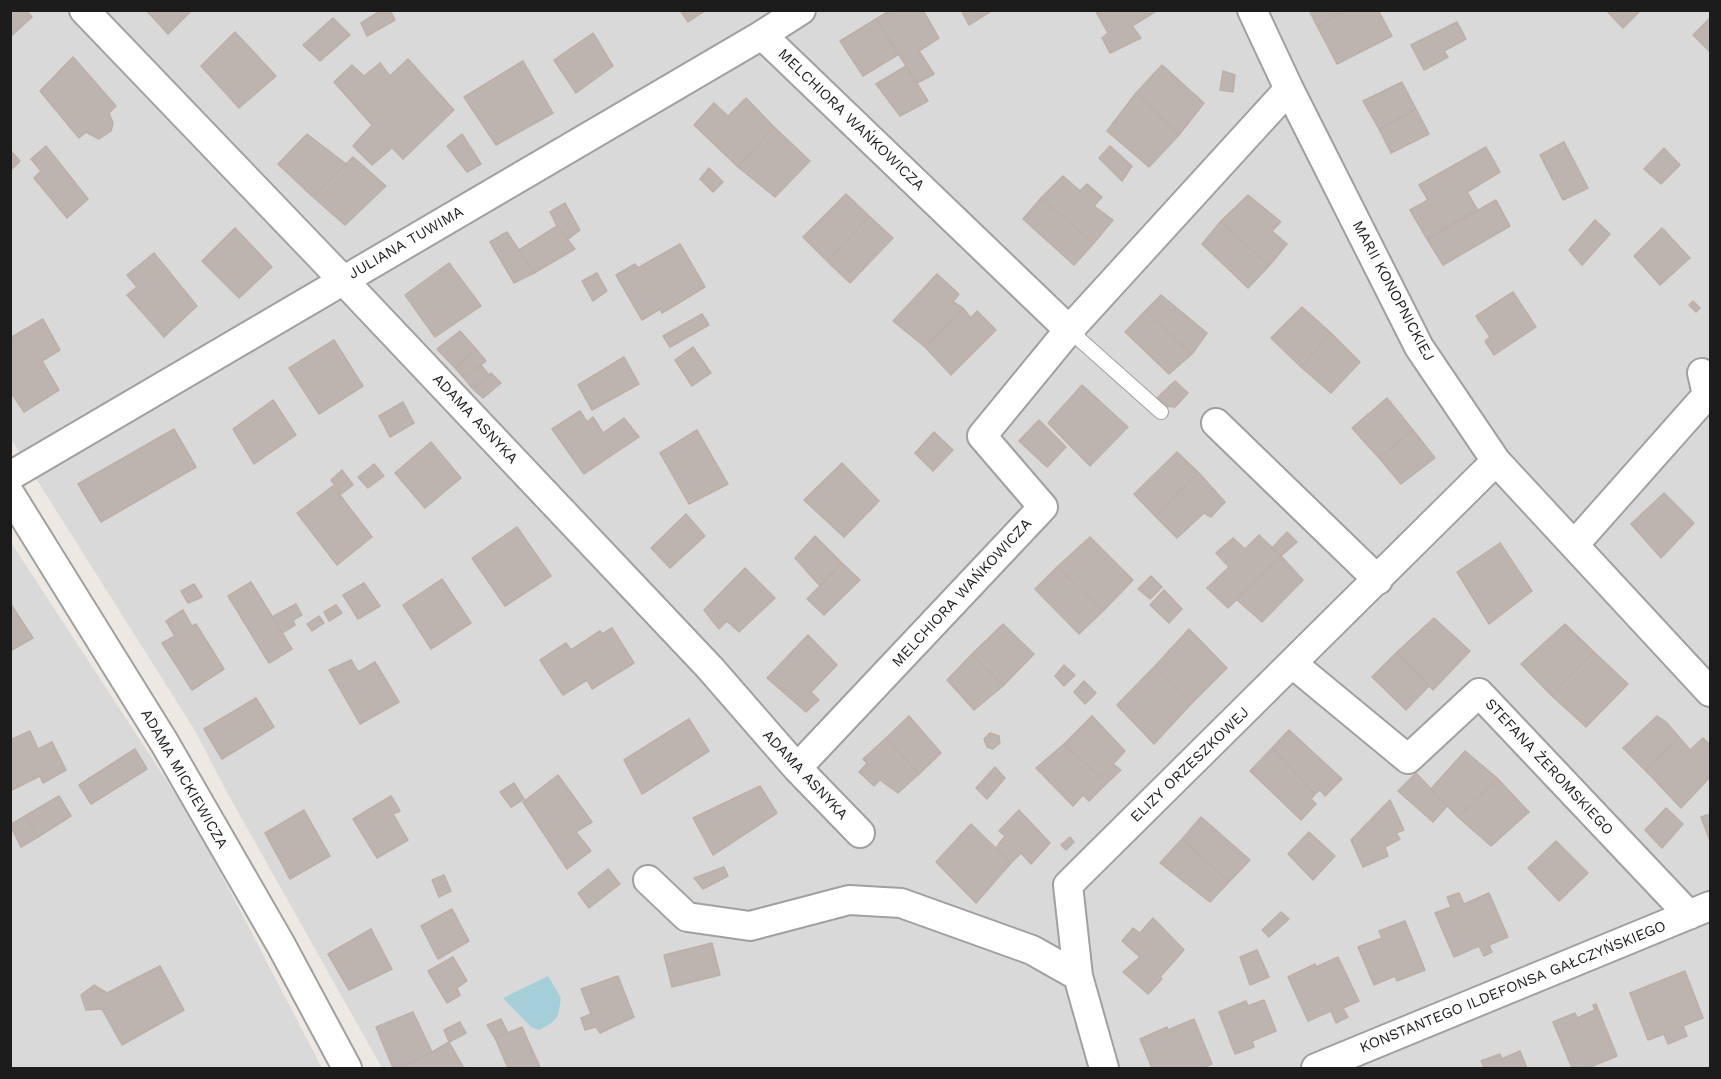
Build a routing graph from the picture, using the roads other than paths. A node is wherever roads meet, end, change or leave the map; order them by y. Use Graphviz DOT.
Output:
graph roads {
  1 [pos="84,10"];
  2 [pos="801,10"];
  3 [pos="1252,10"];
  4 [pos="762,35"];
  5 [pos="1289,90"];
  6 [pos="344,280"];
  7 [pos="1069,330"];
  8 [pos="1702,373"];
  9 [pos="1161,411"];
  10 [pos="1216,423"];
  11 [pos="1496,461"];
  12 [pos="10,476"];
  13 [pos="10,495"];
  14 [pos="1574,545"];
  15 [pos="1377,580"];
  16 [pos="1293,664"];
  17 [pos="1710,692"];
  18 [pos="796,768"];
  19 [pos="860,833"];
  20 [pos="648,880"];
  21 [pos="1700,910"];
  22 [pos="1077,976"];
  23 [pos="347,1068"];
  24 [pos="1104,1068"];
  25 [pos="1316,1068"];
  1 -- 6 [label="street, ADAMA ASNYKA"];
  2 -- 4 [label="street, JULIANA TUWIMA"];
  3 -- 5 [label="street, MARII KONOPNICKIEJ"];
  4 -- 6 [label="street, JULIANA TUWIMA"];
  4 -- 7 [label="street, MELCHIORA WAŃKOWICZA"];
  5 -- 7 [label="street, MELCHIORA WAŃKOWICZA"];
  5 -- 11 [label="street, MARII KONOPNICKIEJ"];
  6 -- 12 [label="street, JULIANA TUWIMA"];
  6 -- 18 [label="street, ADAMA ASNYKA"];
  7 -- 9 [label="lane"];
  7 -- 18 [label="street, MELCHIORA WAŃKOWICZA"];
  8 -- 14 [label="street"];
  10 -- 15 [label="street"];
  11 -- 14 [label="street, MARII KONOPNICKIEJ"];
  11 -- 15 [label="street, ELIZY ORZESZKOWEJ"];
  13 -- 23 [label="street, ADAMA MICKIEWICZA"];
  14 -- 17 [label="street, MARII KONOPNICKIEJ"];
  15 -- 16 [label="street, ELIZY ORZESZKOWEJ"];
  16 -- 21 [label="street, STEFANA ŻEROMSKIEGO"];
  16 -- 22 [label="street, ELIZY ORZESZKOWEJ"];
  18 -- 19 [label="street, ADAMA ASNYKA"];
  20 -- 22 [label="street"];
  21 -- 25 [label="street, KONSTANTEGO ILDEFONSA GAŁCZYŃSKIEGO"];
  22 -- 24 [label="street, ELIZY ORZESZKOWEJ"];
}
